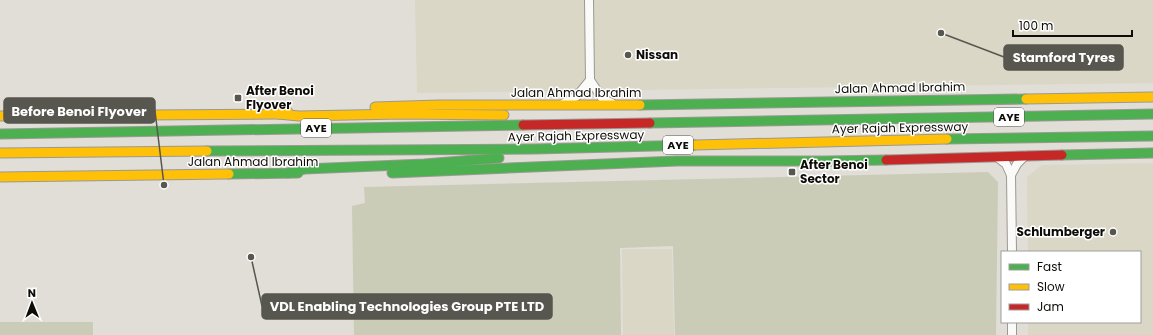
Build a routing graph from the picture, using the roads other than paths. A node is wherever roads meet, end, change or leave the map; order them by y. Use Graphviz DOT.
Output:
graph roads {
  1 [pos="589,0"];
  2 [pos="590,80"];
  3 [pos="1153,97"];
  4 [pos="560,105"];
  5 [pos="619,105"];
  6 [pos="0,112"];
  7 [pos="278,114"];
  8 [pos="1153,114"];
  9 [pos="0,116"];
  10 [pos="13,116"];
  11 [pos="511,116"];
  12 [pos="527,116"];
  13 [pos="633,123"];
  14 [pos="0,134"];
  15 [pos="1153,136"];
  16 [pos="535,149"];
  17 [pos="0,153"];
  18 [pos="1153,153"];
  19 [pos="997,156"];
  20 [pos="1026,156"];
  21 [pos="288,173"];
  22 [pos="1011,175"];
  23 [pos="0,177"];
  24 [pos="1012,251"];
  25 [pos="1012,323"];
  26 [pos="1012,335"];
  1 -- 2 [label="street"];
  2 -- 4 [label="street"];
  2 -- 5 [label="street"];
  3 -- 5 [label="main road, Jalan Ahmad Ibrahim"];
  4 -- 5 [label="main road, Jalan Ahmad Ibrahim"];
  4 -- 7 [label="main road, Jalan Ahmad Ibrahim"];
  6 -- 10 [label="main road"];
  7 -- 10 [label="main road, Jalan Ahmad Ibrahim"];
  7 -- 11 [label="main road"];
  8 -- 13 [label="main road, Ayer Rajah Expressway / AYE"];
  9 -- 10 [label="main road, Jalan Ahmad Ibrahim"];
  12 -- 13 [label="main road"];
  13 -- 14 [label="main road, Ayer Rajah Expressway / AYE"];
  15 -- 16 [label="main road, Ayer Rajah Expressway / AYE"];
  16 -- 17 [label="main road, Ayer Rajah Expressway / AYE"];
  16 -- 21 [label="main road"];
  18 -- 20 [label="main road, Jalan Ahmad Ibrahim"];
  19 -- 20 [label="main road, Jalan Ahmad Ibrahim"];
  19 -- 21 [label="main road, Jalan Ahmad Ibrahim"];
  19 -- 22 [label="street"];
  20 -- 22 [label="street"];
  21 -- 23 [label="main road, Jalan Ahmad Ibrahim"];
  22 -- 24 [label="street"];
  25 -- 26 [label="street"];
}
